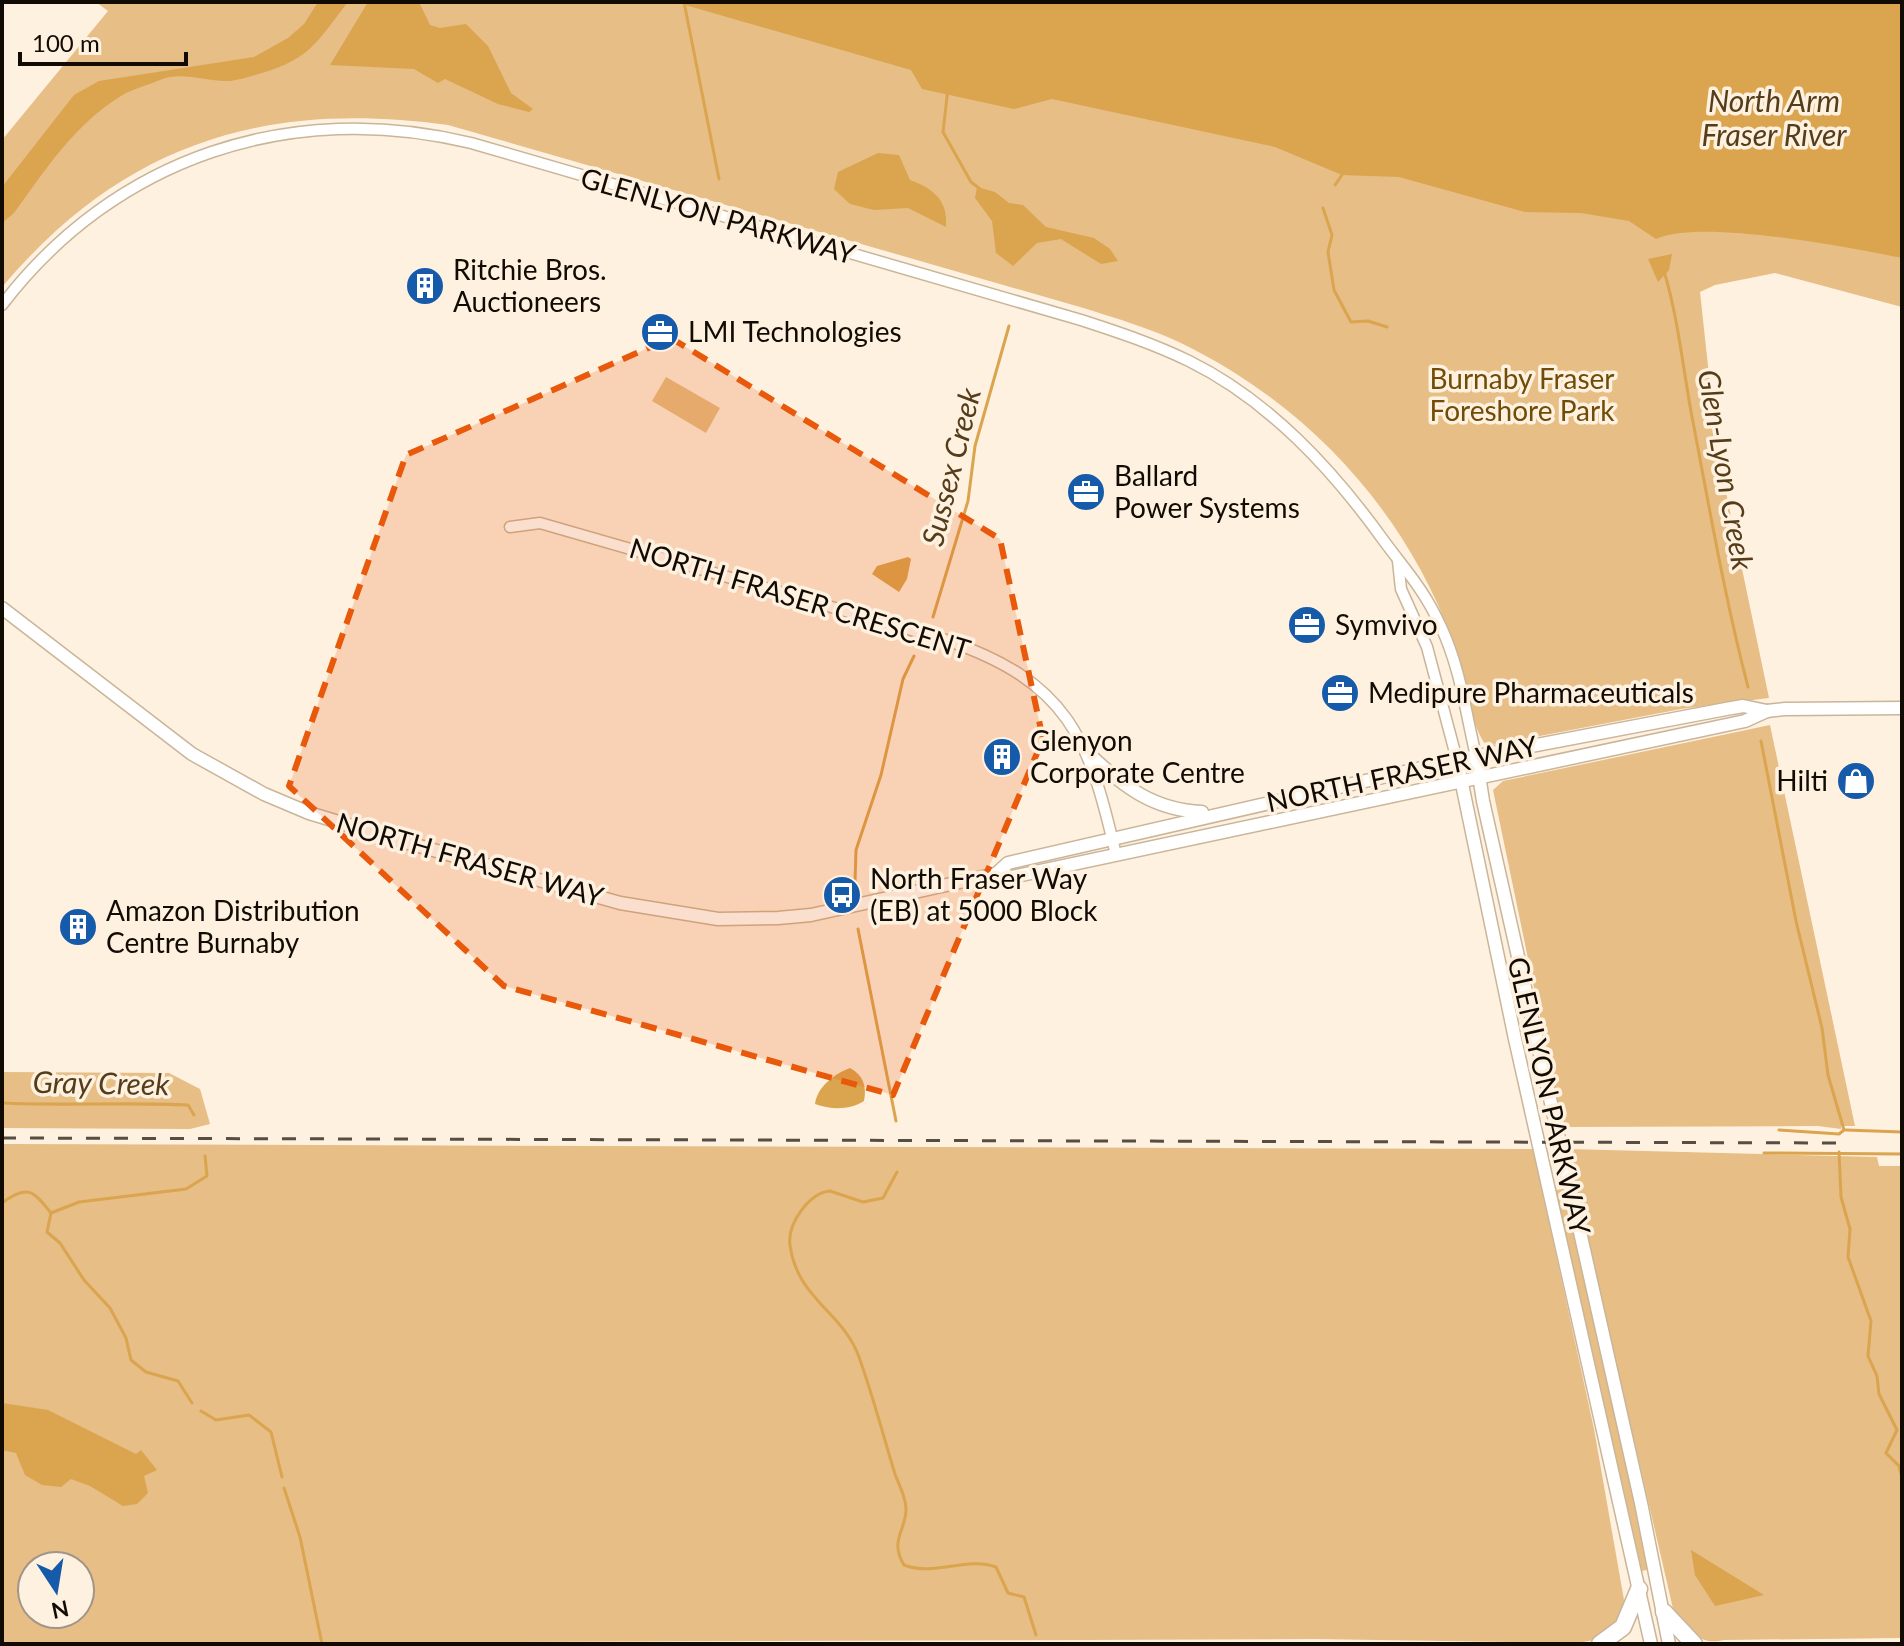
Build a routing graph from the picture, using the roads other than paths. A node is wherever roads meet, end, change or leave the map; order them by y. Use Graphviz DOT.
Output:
graph roads {
  1 [pos="2,305"];
  2 [pos="510,527"];
  3 [pos="1398,561"];
  4 [pos="2,608"];
  5 [pos="1902,708"];
  6 [pos="1767,711"];
  7 [pos="1090,755"];
  8 [pos="1476,756"];
  9 [pos="1457,760"];
  10 [pos="1479,778"];
  11 [pos="1462,782"];
  12 [pos="1218,813"];
  13 [pos="1112,837"];
  14 [pos="1116,855"];
  15 [pos="996,874"];
  16 [pos="1639,1589"];
  17 [pos="1664,1612"];
  18 [pos="1600,1644"];
  19 [pos="1651,1644"];
  20 [pos="1669,1644"];
  21 [pos="1694,1644"];
  1 -- 3 [label="street, GLENLYON PARKWAY"];
  2 -- 7 [label="street, NORTH FRASER CRESCENT"];
  3 -- 8 [label="street, GLENLYON PARKWAY"];
  3 -- 9 [label="street, GLENLYON PARKWAY"];
  4 -- 15 [label="street, NORTH FRASER WAY"];
  5 -- 6 [label="street, NORTH FRASER WAY"];
  6 -- 8 [label="street, NORTH FRASER WAY"];
  6 -- 10 [label="street, NORTH FRASER WAY"];
  7 -- 12 [label="street"];
  7 -- 13 [label="street, NORTH FRASER CRESCENT"];
  8 -- 9 [label="street, NORTH FRASER WAY"];
  8 -- 10 [label="street, GLENLYON PARKWAY"];
  9 -- 11 [label="street, GLENLYON PARKWAY"];
  9 -- 12 [label="street, NORTH FRASER WAY"];
  10 -- 11 [label="street, NORTH FRASER WAY"];
  10 -- 17 [label="street, GLENLYON PARKWAY"];
  11 -- 14 [label="street, NORTH FRASER WAY"];
  11 -- 16 [label="street, GLENLYON PARKWAY"];
  12 -- 13 [label="street, NORTH FRASER WAY"];
  13 -- 14 [label="street, NORTH FRASER CRESCENT"];
  13 -- 15 [label="street, NORTH FRASER WAY"];
  14 -- 15 [label="street, NORTH FRASER WAY"];
  16 -- 18 [label="main road"];
  16 -- 19 [label="street, GLENLYON PARKWAY"];
  17 -- 20 [label="street, GLENLYON PARKWAY"];
  17 -- 21 [label="main road"];
}
